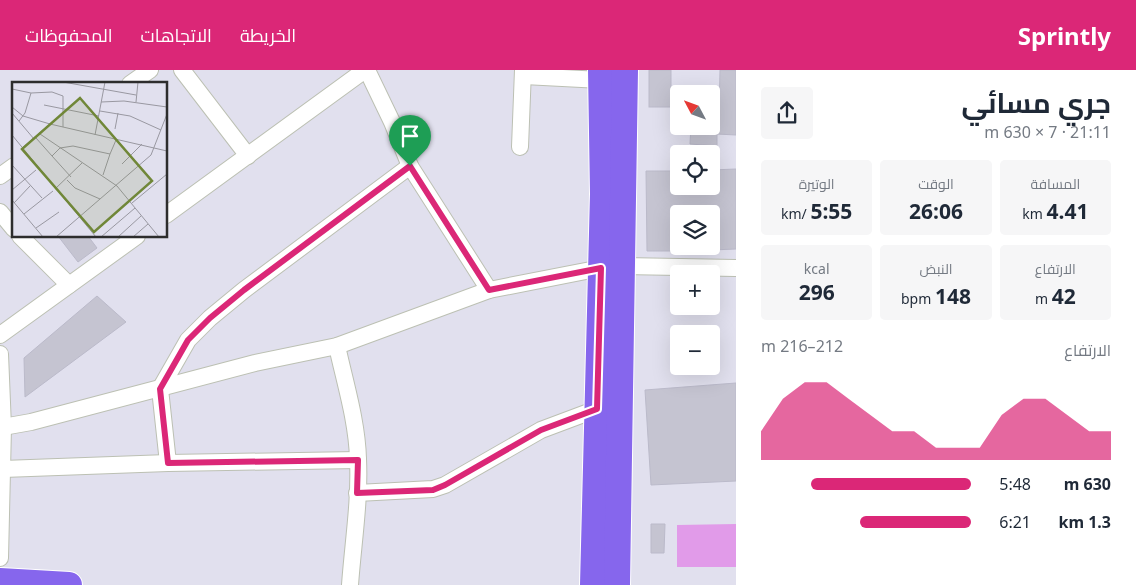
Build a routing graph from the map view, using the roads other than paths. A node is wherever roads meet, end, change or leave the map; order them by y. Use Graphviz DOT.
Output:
graph roads {
  1 [pos="150,70"];
  2 [pos="182,70"];
  3 [pos="366,70"];
  4 [pos="625,70"];
  5 [pos="523,73"];
  6 [pos="601,75"];
  7 [pos="133,82"];
  8 [pos="520,147"];
  9 [pos="248,156"];
  10 [pos="410,166"];
  11 [pos="12,167"];
  12 [pos="0,176"];
  13 [pos="0,212"];
  14 [pos="168,214"];
  15 [pos="12,226"];
  16 [pos="22,238"];
  17 [pos="134,238"];
  18 [pos="612,267"];
  19 [pos="736,268"];
  20 [pos="69,285"];
  21 [pos="489,290"];
  22 [pos="0,335"];
  23 [pos="337,346"];
  24 [pos="0,354"];
  25 [pos="160,389"];
  26 [pos="597,409"];
  27 [pos="3,427"];
  28 [pos="358,460"];
  29 [pos="168,463"];
  30 [pos="2,480"];
  31 [pos="357,493"];
  32 [pos="0,558"];
  33 [pos="0,581"];
  34 [pos="69,585"];
  35 [pos="350,585"];
  36 [pos="593,585"];
  37 [pos="618,585"];
  1 -- 7 [label="street"];
  2 -- 9 [label="street"];
  3 -- 9 [label="street"];
  3 -- 10 [label="street"];
  4 -- 18 [label="main road"];
  5 -- 6 [label="street"];
  5 -- 8 [label="street"];
  6 -- 18 [label="main road"];
  9 -- 14 [label="street"];
  10 -- 21 [label="street"];
  10 -- 25 [label="street"];
  11 -- 12 [label="street"];
  13 -- 15 [label="street"];
  16 -- 20 [label="street"];
  17 -- 20 [label="street"];
  18 -- 19 [label="street"];
  18 -- 21 [label="street"];
  18 -- 26 [label="main road"];
  18 -- 37 [label="main road"];
  20 -- 22 [label="street"];
  21 -- 23 [label="street"];
  23 -- 25 [label="street"];
  23 -- 28 [label="street"];
  24 -- 27 [label="street"];
  25 -- 27 [label="street"];
  25 -- 29 [label="street"];
  26 -- 31 [label="street"];
  26 -- 36 [label="main road"];
  27 -- 30 [label="street"];
  28 -- 29 [label="street"];
  28 -- 31 [label="street"];
  29 -- 30 [label="street"];
  30 -- 32 [label="street"];
  31 -- 35 [label="street"];
  33 -- 34 [label="main road"];
}
